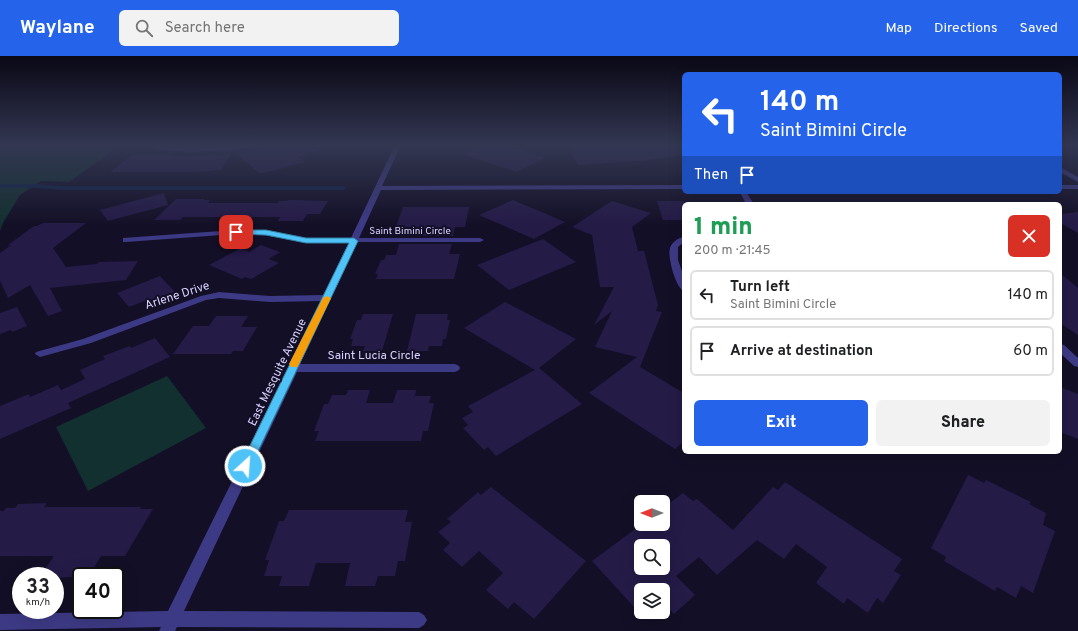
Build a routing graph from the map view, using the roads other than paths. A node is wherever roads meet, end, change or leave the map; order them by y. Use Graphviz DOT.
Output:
graph roads {
  1 [pos="386,172"];
  2 [pos="1065,172"];
  3 [pos="1078,180"];
  4 [pos="682,187"];
  5 [pos="1062,187"];
  6 [pos="1078,187"];
  7 [pos="378,188"];
  8 [pos="126,240"];
  9 [pos="480,240"];
  10 [pos="682,240"];
  11 [pos="354,241"];
  12 [pos="682,283"];
  13 [pos="327,298"];
  14 [pos="1062,349"];
  15 [pos="40,354"];
  16 [pos="1078,364"];
  17 [pos="292,368"];
  18 [pos="456,368"];
  19 [pos="419,620"];
  20 [pos="0,622"];
  21 [pos="169,625"];
  1 -- 7 [label="street, East Mesquite Avenue"];
  2 -- 3 [label="street"];
  4 -- 7 [label="street"];
  5 -- 6 [label="street"];
  7 -- 11 [label="street, East Mesquite Avenue"];
  8 -- 11 [label="street, Saint Bimini Circle"];
  9 -- 11 [label="street, Saint Bimini Circle"];
  10 -- 12 [label="street"];
  11 -- 13 [label="street, East Mesquite Avenue"];
  13 -- 15 [label="street, Arlene Drive"];
  13 -- 17 [label="street, East Mesquite Avenue"];
  14 -- 16 [label="street"];
  17 -- 18 [label="street, Saint Lucia Circle"];
  17 -- 21 [label="street, East Mesquite Avenue"];
  19 -- 21 [label="street"];
  20 -- 21 [label="street"];
}
